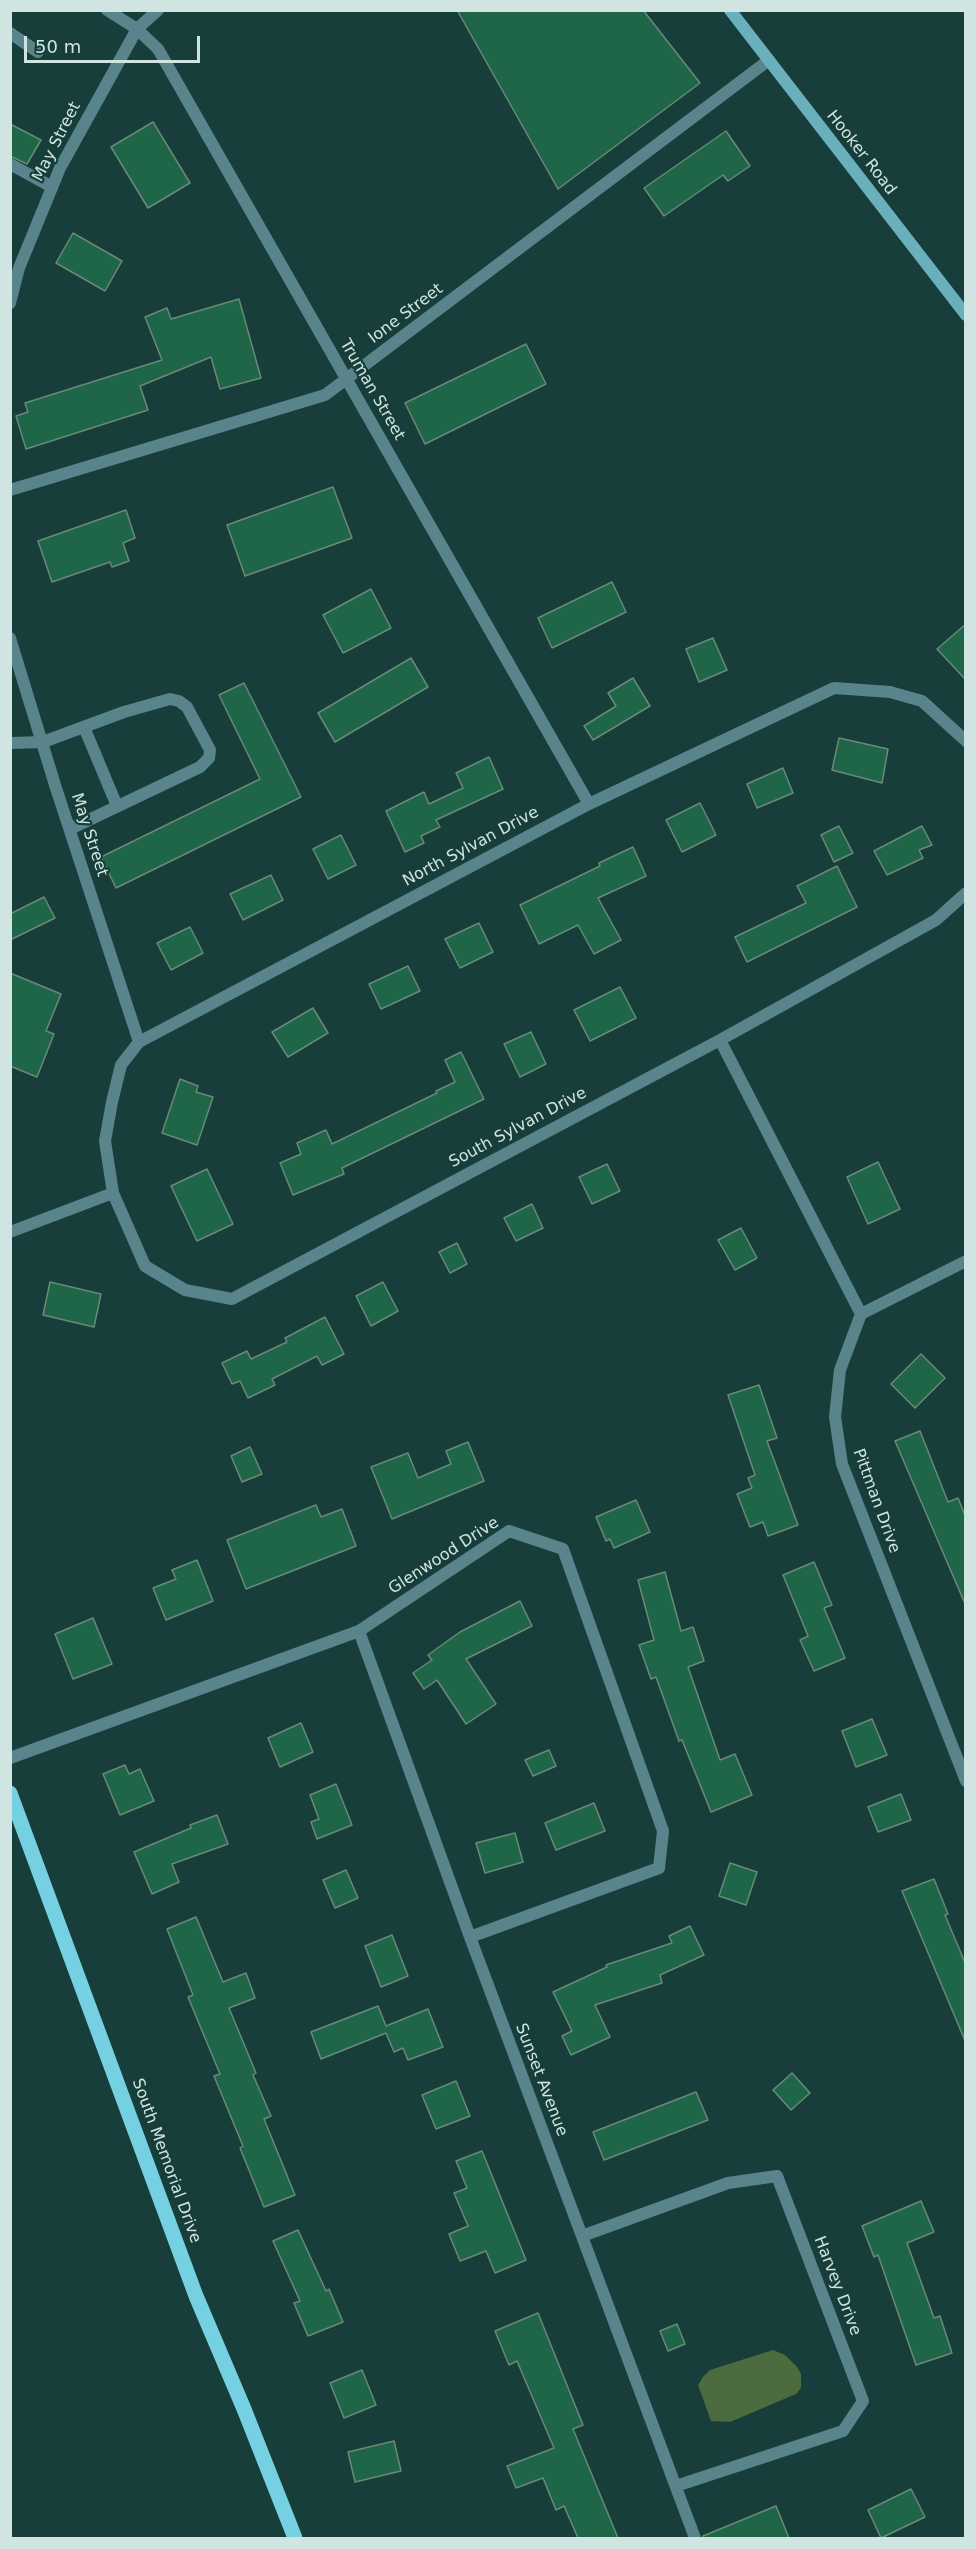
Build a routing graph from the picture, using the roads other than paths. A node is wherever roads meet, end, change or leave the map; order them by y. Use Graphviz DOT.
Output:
graph roads {
  1 [pos="107,10"];
  2 [pos="158,10"];
  3 [pos="730,10"];
  4 [pos="137,29"];
  5 [pos="10,33"];
  6 [pos="38,52"];
  7 [pos="769,60"];
  8 [pos="10,164"];
  9 [pos="52,187"];
  10 [pos="10,303"];
  11 [pos="966,315"];
  12 [pos="346,379"];
  13 [pos="10,490"];
  14 [pos="10,638"];
  15 [pos="84,727"];
  16 [pos="966,741"];
  17 [pos="44,742"];
  18 [pos="10,743"];
  19 [pos="589,804"];
  20 [pos="117,806"];
  21 [pos="70,829"];
  22 [pos="966,893"];
  23 [pos="720,1040"];
  24 [pos="139,1042"];
  25 [pos="113,1193"];
  26 [pos="10,1232"];
  27 [pos="966,1261"];
  28 [pos="861,1314"];
  29 [pos="359,1631"];
  30 [pos="10,1758"];
  31 [pos="966,1781"];
  32 [pos="10,1793"];
  33 [pos="470,1937"];
  34 [pos="582,2236"];
  35 [pos="676,2486"];
  36 [pos="295,2538"];
  37 [pos="695,2538"];
  1 -- 4 [label="street, Truman Street"];
  2 -- 4 [label="street, May Street"];
  3 -- 7 [label="main road, Hooker Road"];
  4 -- 9 [label="street, May Street"];
  4 -- 12 [label="street, Truman Street"];
  5 -- 6 [label="street"];
  7 -- 11 [label="main road, Hooker Road"];
  7 -- 12 [label="street, Ione Street"];
  8 -- 9 [label="street"];
  9 -- 10 [label="street, May Street"];
  12 -- 13 [label="street, Ione Street"];
  12 -- 19 [label="street, Truman Street"];
  14 -- 17 [label="street, May Street"];
  15 -- 17 [label="street"];
  15 -- 20 [label="street"];
  15 -- 20 [label="street"];
  16 -- 19 [label="street, North Sylvan Drive"];
  17 -- 18 [label="street"];
  17 -- 21 [label="street, May Street"];
  19 -- 24 [label="street, North Sylvan Drive"];
  20 -- 21 [label="street"];
  21 -- 24 [label="street, May Street"];
  22 -- 23 [label="street, South Sylvan Drive"];
  23 -- 25 [label="street, South Sylvan Drive"];
  23 -- 28 [label="street"];
  24 -- 25 [label="street, North Sylvan Drive"];
  25 -- 26 [label="street"];
  27 -- 28 [label="street"];
  28 -- 31 [label="street, Pittman Drive"];
  29 -- 30 [label="street, Glenwood Drive"];
  29 -- 33 [label="street, Sunset Avenue"];
  29 -- 33 [label="street, Glenwood Drive"];
  32 -- 36 [label="main road, South Memorial Drive"];
  33 -- 34 [label="street, Sunset Avenue"];
  34 -- 35 [label="street, Sunset Avenue"];
  34 -- 35 [label="street, Harvey Drive"];
  35 -- 37 [label="street, Sunset Avenue"];
}
